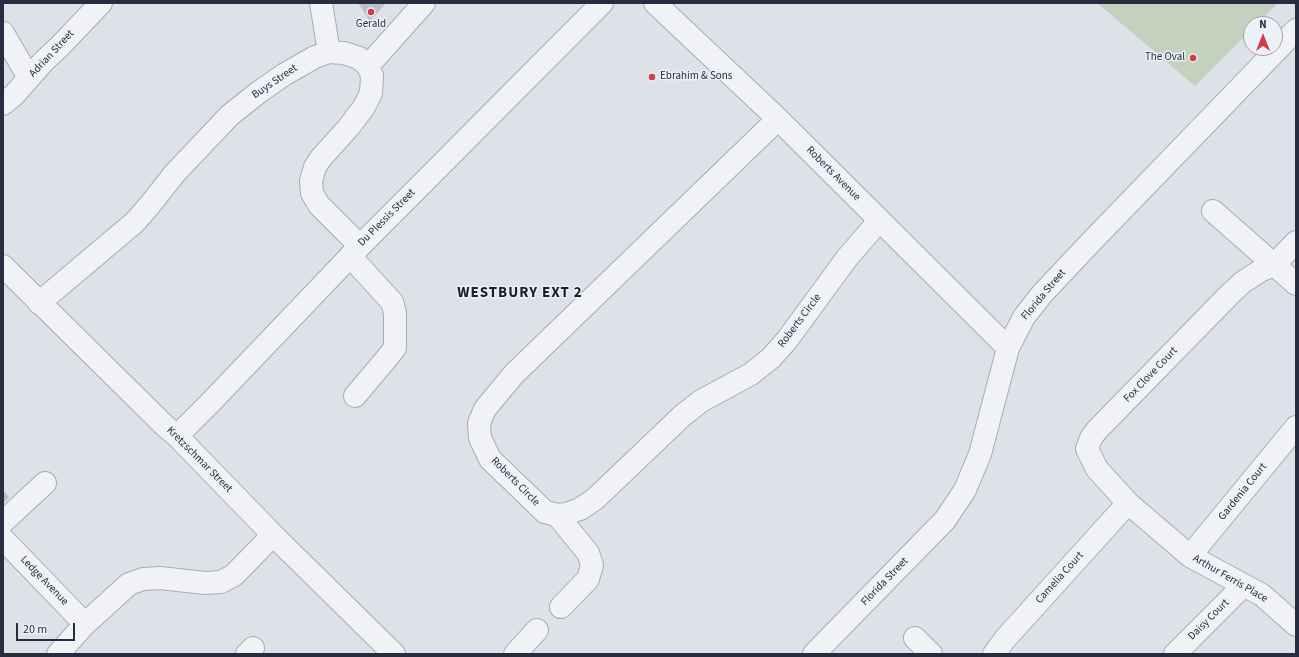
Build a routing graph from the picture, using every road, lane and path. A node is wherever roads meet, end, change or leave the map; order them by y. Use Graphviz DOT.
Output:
graph roads {
  1 [pos="321,3"];
  2 [pos="424,3"];
  3 [pos="602,3"];
  4 [pos="655,3"];
  5 [pos="93,6"];
  6 [pos="1296,30"];
  7 [pos="3,33"];
  8 [pos="329,52"];
  9 [pos="368,66"];
  10 [pos="29,78"];
  11 [pos="3,104"];
  12 [pos="778,119"];
  13 [pos="1213,211"];
  14 [pos="879,221"];
  15 [pos="1296,242"];
  16 [pos="355,251"];
  17 [pos="1274,265"];
  18 [pos="3,266"];
  19 [pos="1296,284"];
  20 [pos="39,303"];
  21 [pos="1008,348"];
  22 [pos="355,396"];
  23 [pos="1296,427"];
  24 [pos="177,436"];
  25 [pos="45,483"];
  26 [pos="1128,503"];
  27 [pos="557,516"];
  28 [pos="3,522"];
  29 [pos="273,535"];
  30 [pos="3,539"];
  31 [pos="1190,556"];
  32 [pos="1243,586"];
  33 [pos="561,607"];
  34 [pos="85,624"];
  35 [pos="1296,624"];
  36 [pos="537,630"];
  37 [pos="916,638"];
  38 [pos="60,653"];
  39 [pos="394,654"];
  40 [pos="515,654"];
  41 [pos="814,654"];
  42 [pos="931,654"];
  43 [pos="994,654"];
  44 [pos="1175,654"];
  1 -- 8 [label="street"];
  2 -- 9 [label="street"];
  3 -- 16 [label="street, Du Plessis Street"];
  4 -- 12 [label="street, Roberts Avenue"];
  5 -- 10 [label="street, Adrian Street"];
  6 -- 21 [label="street, Florida Street"];
  7 -- 10 [label="street"];
  8 -- 9 [label="street, Buys Street"];
  8 -- 20 [label="street, Buys Street"];
  9 -- 16 [label="street"];
  10 -- 11 [label="street, Adrian Street"];
  12 -- 14 [label="street, Roberts Avenue"];
  12 -- 27 [label="street, Roberts Circle"];
  13 -- 17 [label="street"];
  14 -- 21 [label="street, Roberts Avenue"];
  14 -- 27 [label="street, Roberts Circle"];
  15 -- 17 [label="street"];
  16 -- 22 [label="street"];
  16 -- 24 [label="street, Du Plessis Street"];
  17 -- 19 [label="street"];
  17 -- 26 [label="street, Fox Clove Court"];
  18 -- 20 [label="street, Kretzschmar Street"];
  20 -- 24 [label="street, Kretzschmar Street"];
  21 -- 41 [label="street, Florida Street"];
  23 -- 31 [label="street, Gardenia Court"];
  24 -- 29 [label="street, Kretzschmar Street"];
  25 -- 28 [label="street"];
  26 -- 31 [label="street, Arthur Ferris Place"];
  26 -- 43 [label="street, Camelia Court"];
  27 -- 33 [label="street"];
  29 -- 34 [label="street"];
  29 -- 39 [label="street, Kretzschmar Street"];
  30 -- 34 [label="street, Ledge Avenue"];
  31 -- 32 [label="street, Arthur Ferris Place"];
  32 -- 35 [label="street, Arthur Ferris Place"];
  32 -- 44 [label="street, Daisy Court"];
  34 -- 38 [label="street"];
  36 -- 40 [label="street"];
  37 -- 42 [label="street"];
}
